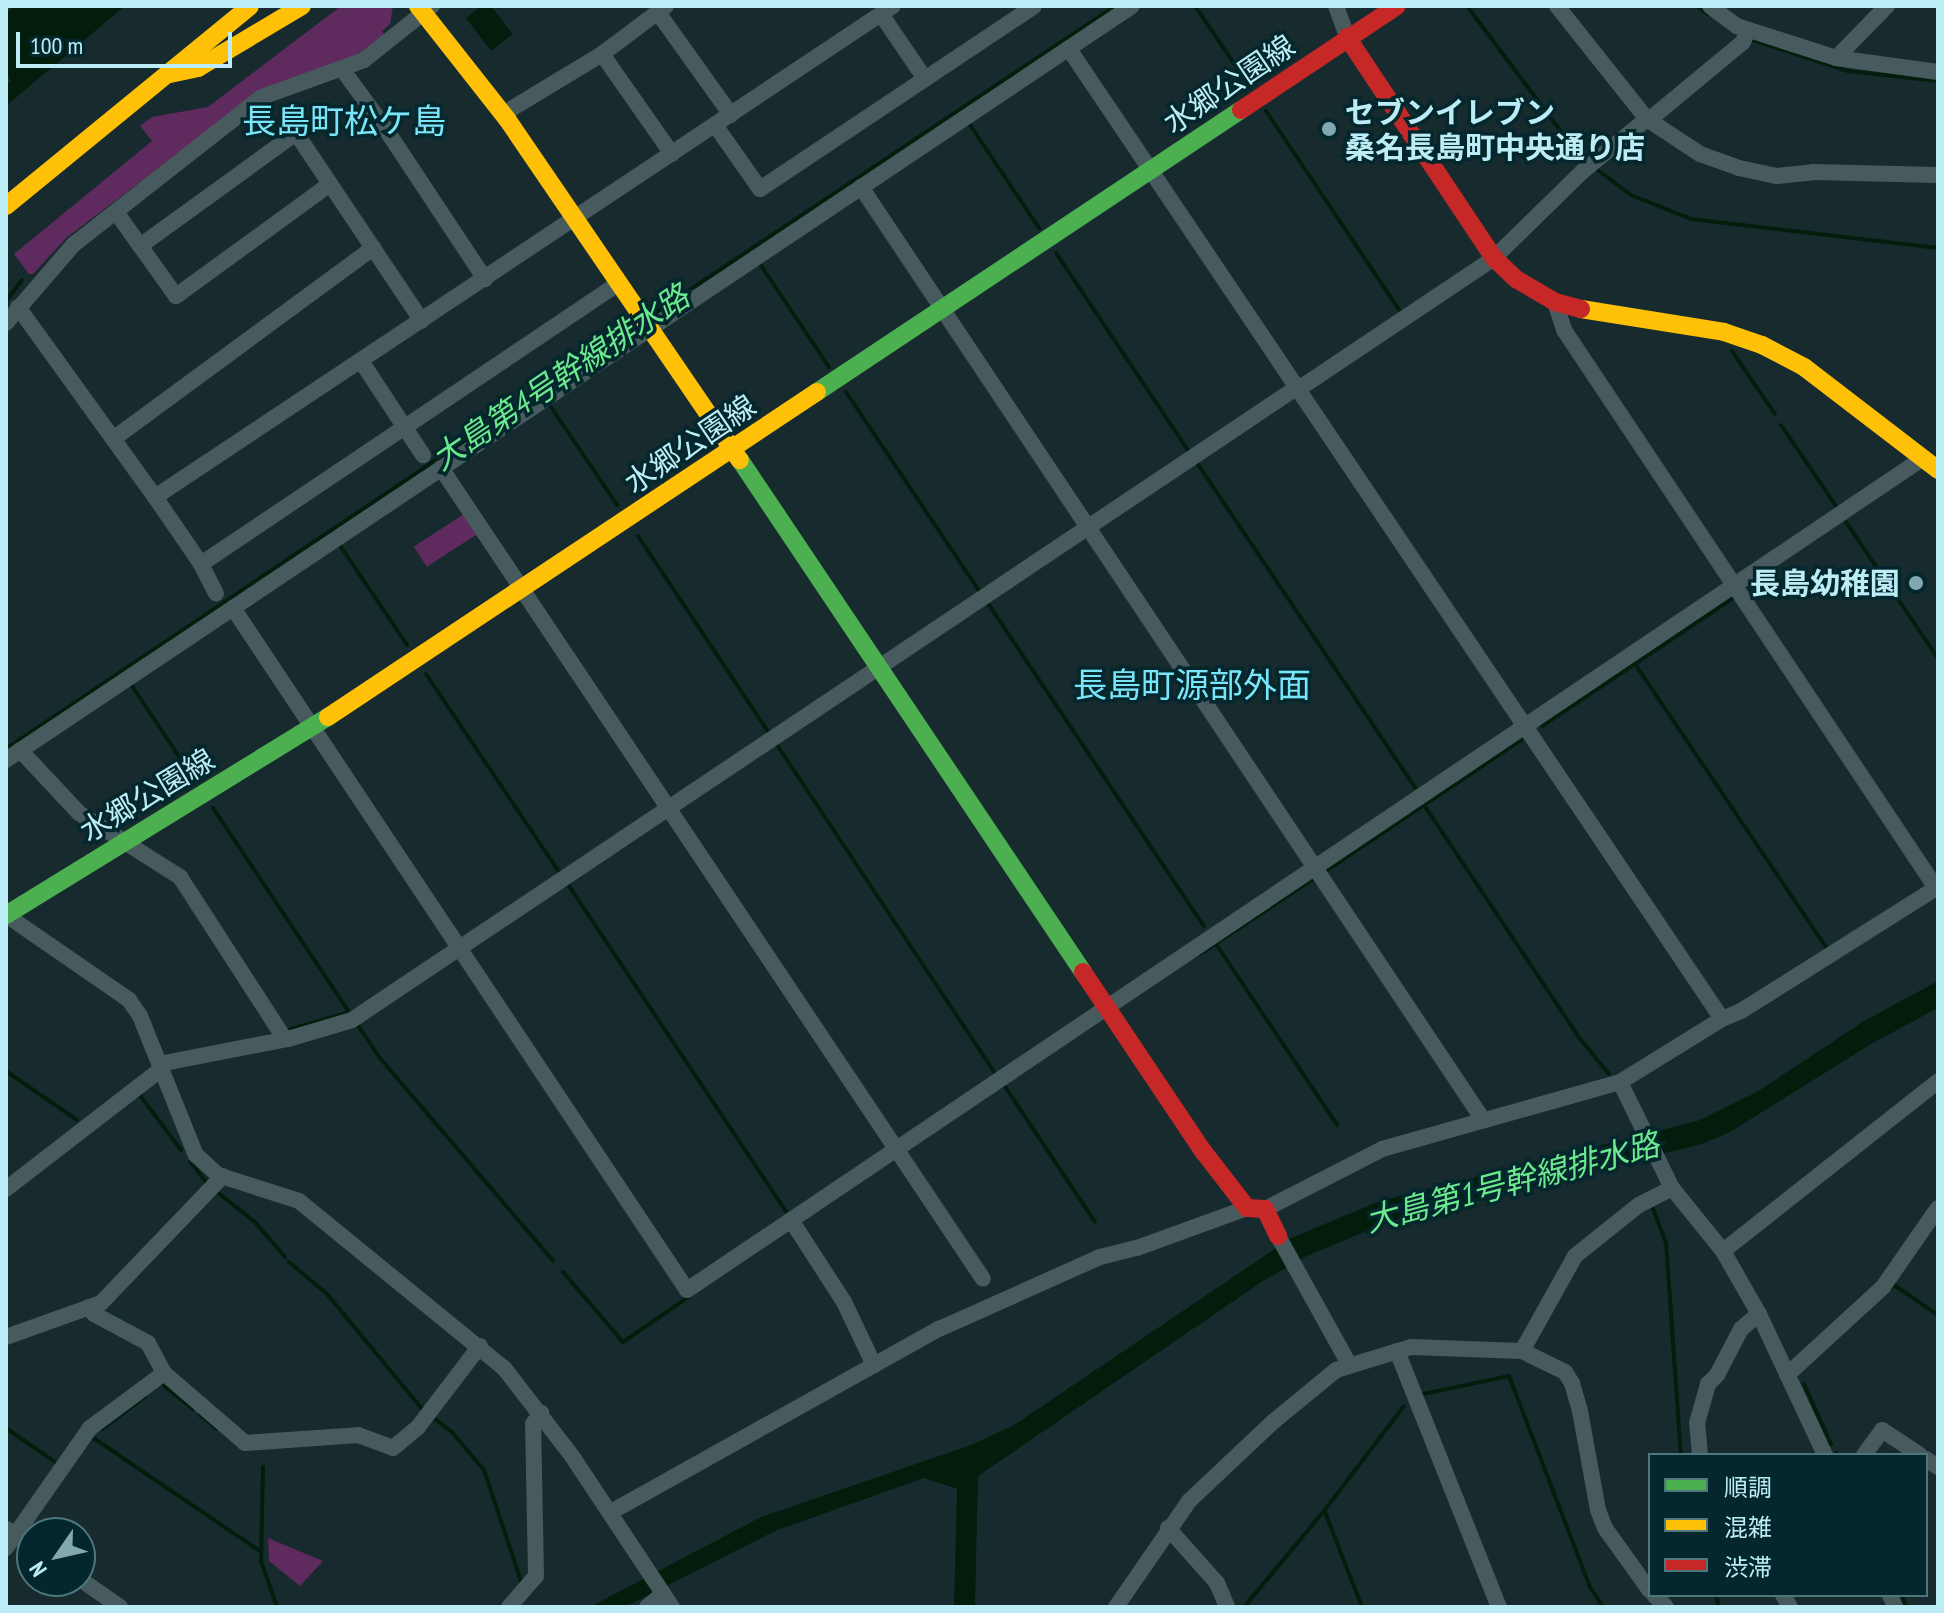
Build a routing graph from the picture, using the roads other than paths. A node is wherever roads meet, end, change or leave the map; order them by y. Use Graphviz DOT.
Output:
graph roads {
  1 [pos="250,6"];
  2 [pos="302,6"];
  3 [pos="1034,6"];
  4 [pos="1132,6"];
  5 [pos="1336,6"];
  6 [pos="1397,6"];
  7 [pos="1557,6"];
  8 [pos="1710,6"];
  9 [pos="1887,6"];
  10 [pos="425,8"];
  11 [pos="662,10"];
  12 [pos="884,10"];
  13 [pos="1746,35"];
  14 [pos="1347,37"];
  15 [pos="1069,49"];
  16 [pos="602,54"];
  17 [pos="1836,58"];
  18 [pos="342,69"];
  19 [pos="1938,72"];
  20 [pos="165,75"];
  21 [pos="925,79"];
  22 [pos="503,114"];
  23 [pos="731,115"];
  24 [pos="1648,119"];
  25 [pos="715,125"];
  26 [pos="672,154"];
  27 [pos="1151,171"];
  28 [pos="1938,175"];
  29 [pos="330,184"];
  30 [pos="861,187"];
  31 [pos="6,206"];
  32 [pos="116,212"];
  33 [pos="575,219"];
  34 [pos="140,246"];
  35 [pos="373,248"];
  36 [pos="1494,258"];
  37 [pos="485,279"];
  38 [pos="619,283"];
  39 [pos="1555,302"];
  40 [pos="18,307"];
  41 [pos="943,310"];
  42 [pos="422,321"];
  43 [pos="6,323"];
  44 [pos="646,323"];
  45 [pos="361,361"];
  46 [pos="1300,387"];
  47 [pos="405,427"];
  48 [pos="113,439"];
  49 [pos="733,449"];
  50 [pos="423,455"];
  51 [pos="1922,459"];
  52 [pos="441,468"];
  53 [pos="1938,470"];
  54 [pos="155,497"];
  55 [pos="1088,527"];
  56 [pos="201,564"];
  57 [pos="1736,586"];
  58 [pos="522,589"];
  59 [pos="216,593"];
  60 [pos="233,608"];
  61 [pos="879,667"];
  62 [pos="1525,725"];
  63 [pos="312,728"];
  64 [pos="13,755"];
  65 [pos="668,808"];
  66 [pos="125,841"];
  67 [pos="1315,867"];
  68 [pos="1937,888"];
  69 [pos="6,915"];
  70 [pos="457,949"];
  71 [pos="1106,1007"];
  72 [pos="1722,1019"];
  73 [pos="285,1039"];
  74 [pos="160,1066"];
  75 [pos="1938,1081"];
  76 [pos="1620,1082"];
  77 [pos="1482,1118"];
  78 [pos="896,1149"];
  79 [pos="223,1176"];
  80 [pos="1672,1188"];
  81 [pos="6,1189"];
  82 [pos="1256,1208"];
  83 [pos="1938,1208"];
  84 [pos="791,1220"];
  85 [pos="1278,1236"];
  86 [pos="1723,1251"];
  87 [pos="983,1279"];
  88 [pos="89,1307"];
  89 [pos="1759,1314"];
  90 [pos="6,1337"];
  91 [pos="480,1346"];
  92 [pos="1397,1351"];
  93 [pos="1522,1351"];
  94 [pos="1349,1364"];
  95 [pos="874,1365"];
  96 [pos="164,1373"];
  97 [pos="1787,1375"];
  98 [pos="541,1413"];
  99 [pos="1700,1453"];
  100 [pos="1824,1453"];
  101 [pos="1865,1453"];
  102 [pos="1917,1453"];
  103 [pos="611,1512"];
  104 [pos="1168,1528"];
  105 [pos="9,1537"];
  106 [pos="1648,1588"];
  107 [pos="96,1590"];
  108 [pos="665,1598"];
  109 [pos="120,1607"];
  110 [pos="509,1607"];
  111 [pos="647,1607"];
  112 [pos="1116,1607"];
  113 [pos="1227,1607"];
  114 [pos="1499,1607"];
  1 -- 20 [label="street"];
  2 -- 20 [label="street"];
  3 -- 21 [label="street"];
  4 -- 15 [label="street"];
  5 -- 14 [label="street"];
  6 -- 14 [label="street, 水郷公園線"];
  7 -- 24 [label="street"];
  8 -- 13 [label="street"];
  9 -- 17 [label="street"];
  10 -- 18 [label="street"];
  10 -- 22 [label="street"];
  11 -- 16 [label="street"];
  11 -- 23 [label="street"];
  12 -- 21 [label="street"];
  12 -- 23 [label="street"];
  13 -- 17 [label="street"];
  13 -- 24 [label="street"];
  14 -- 27 [label="street, 水郷公園線"];
  14 -- 36 [label="street"];
  15 -- 27 [label="street"];
  15 -- 30 [label="street"];
  16 -- 22 [label="street"];
  16 -- 26 [label="street"];
  17 -- 19 [label="street"];
  18 -- 32 [label="street"];
  18 -- 37 [label="street"];
  20 -- 31 [label="street"];
  21 -- 25 [label="street"];
  22 -- 33 [label="street"];
  23 -- 25 [label="street"];
  24 -- 28 [label="street"];
  24 -- 36 [label="street"];
  25 -- 26 [label="street"];
  26 -- 33 [label="street"];
  27 -- 41 [label="street, 水郷公園線"];
  27 -- 46 [label="street"];
  29 -- 34 [label="street"];
  29 -- 34 [label="street"];
  29 -- 35 [label="street"];
  30 -- 41 [label="street"];
  30 -- 44 [label="street"];
  32 -- 34 [label="street"];
  32 -- 40 [label="street"];
  33 -- 37 [label="street"];
  33 -- 38 [label="street"];
  35 -- 42 [label="street"];
  35 -- 48 [label="street"];
  36 -- 39 [label="street"];
  36 -- 46 [label="street"];
  37 -- 42 [label="street"];
  38 -- 44 [label="street"];
  38 -- 47 [label="street"];
  39 -- 51 [label="street"];
  39 -- 57 [label="street"];
  40 -- 43 [label="street"];
  40 -- 48 [label="street"];
  41 -- 49 [label="street, 水郷公園線"];
  41 -- 55 [label="street"];
  42 -- 45 [label="street"];
  44 -- 49 [label="street"];
  44 -- 52 [label="street"];
  45 -- 47 [label="street"];
  45 -- 54 [label="street"];
  46 -- 55 [label="street"];
  46 -- 62 [label="street"];
  47 -- 50 [label="street"];
  47 -- 56 [label="street"];
  48 -- 54 [label="street"];
  49 -- 58 [label="street, 水郷公園線"];
  49 -- 61 [label="street"];
  51 -- 53 [label="street"];
  51 -- 57 [label="street"];
  52 -- 58 [label="street"];
  52 -- 60 [label="street"];
  54 -- 56 [label="street"];
  55 -- 61 [label="street"];
  55 -- 67 [label="street"];
  56 -- 59 [label="street"];
  57 -- 62 [label="street"];
  57 -- 68 [label="street"];
  58 -- 63 [label="street, 水郷公園線"];
  58 -- 65 [label="street"];
  60 -- 63 [label="street"];
  60 -- 64 [label="street"];
  61 -- 65 [label="street"];
  61 -- 71 [label="street"];
  62 -- 67 [label="street"];
  62 -- 72 [label="street"];
  63 -- 66 [label="street, 水郷公園線"];
  63 -- 70 [label="street"];
  64 -- 66 [label="street"];
  65 -- 70 [label="street"];
  65 -- 78 [label="street"];
  66 -- 69 [label="street, 水郷公園線"];
  66 -- 73 [label="street"];
  67 -- 71 [label="street"];
  67 -- 77 [label="street"];
  68 -- 72 [label="street"];
  69 -- 74 [label="street"];
  70 -- 73 [label="street"];
  70 -- 84 [label="street"];
  71 -- 78 [label="street"];
  71 -- 82 [label="street"];
  72 -- 76 [label="street"];
  73 -- 74 [label="street"];
  74 -- 79 [label="street"];
  74 -- 81 [label="street"];
  75 -- 86 [label="street"];
  76 -- 77 [label="street"];
  76 -- 80 [label="street"];
  77 -- 82 [label="street"];
  78 -- 84 [label="street"];
  78 -- 87 [label="street"];
  79 -- 88 [label="street"];
  79 -- 91 [label="street"];
  80 -- 86 [label="street"];
  80 -- 93 [label="street"];
  82 -- 85 [label="street"];
  82 -- 95 [label="street"];
  83 -- 97 [label="street"];
  84 -- 95 [label="street"];
  85 -- 94 [label="street"];
  86 -- 89 [label="street"];
  88 -- 90 [label="street"];
  88 -- 96 [label="street"];
  89 -- 97 [label="street"];
  89 -- 99 [label="street"];
  91 -- 96 [label="street"];
  91 -- 98 [label="street"];
  92 -- 93 [label="street"];
  92 -- 94 [label="street"];
  92 -- 114 [label="street"];
  93 -- 106 [label="street"];
  94 -- 104 [label="street"];
  95 -- 103 [label="street"];
  96 -- 105 [label="street"];
  97 -- 100 [label="street"];
  98 -- 103 [label="street"];
  98 -- 110 [label="street"];
  101 -- 102 [label="street"];
  103 -- 108 [label="street"];
  104 -- 112 [label="street"];
  104 -- 113 [label="street"];
  107 -- 109 [label="street"];
  108 -- 111 [label="street"];
}
